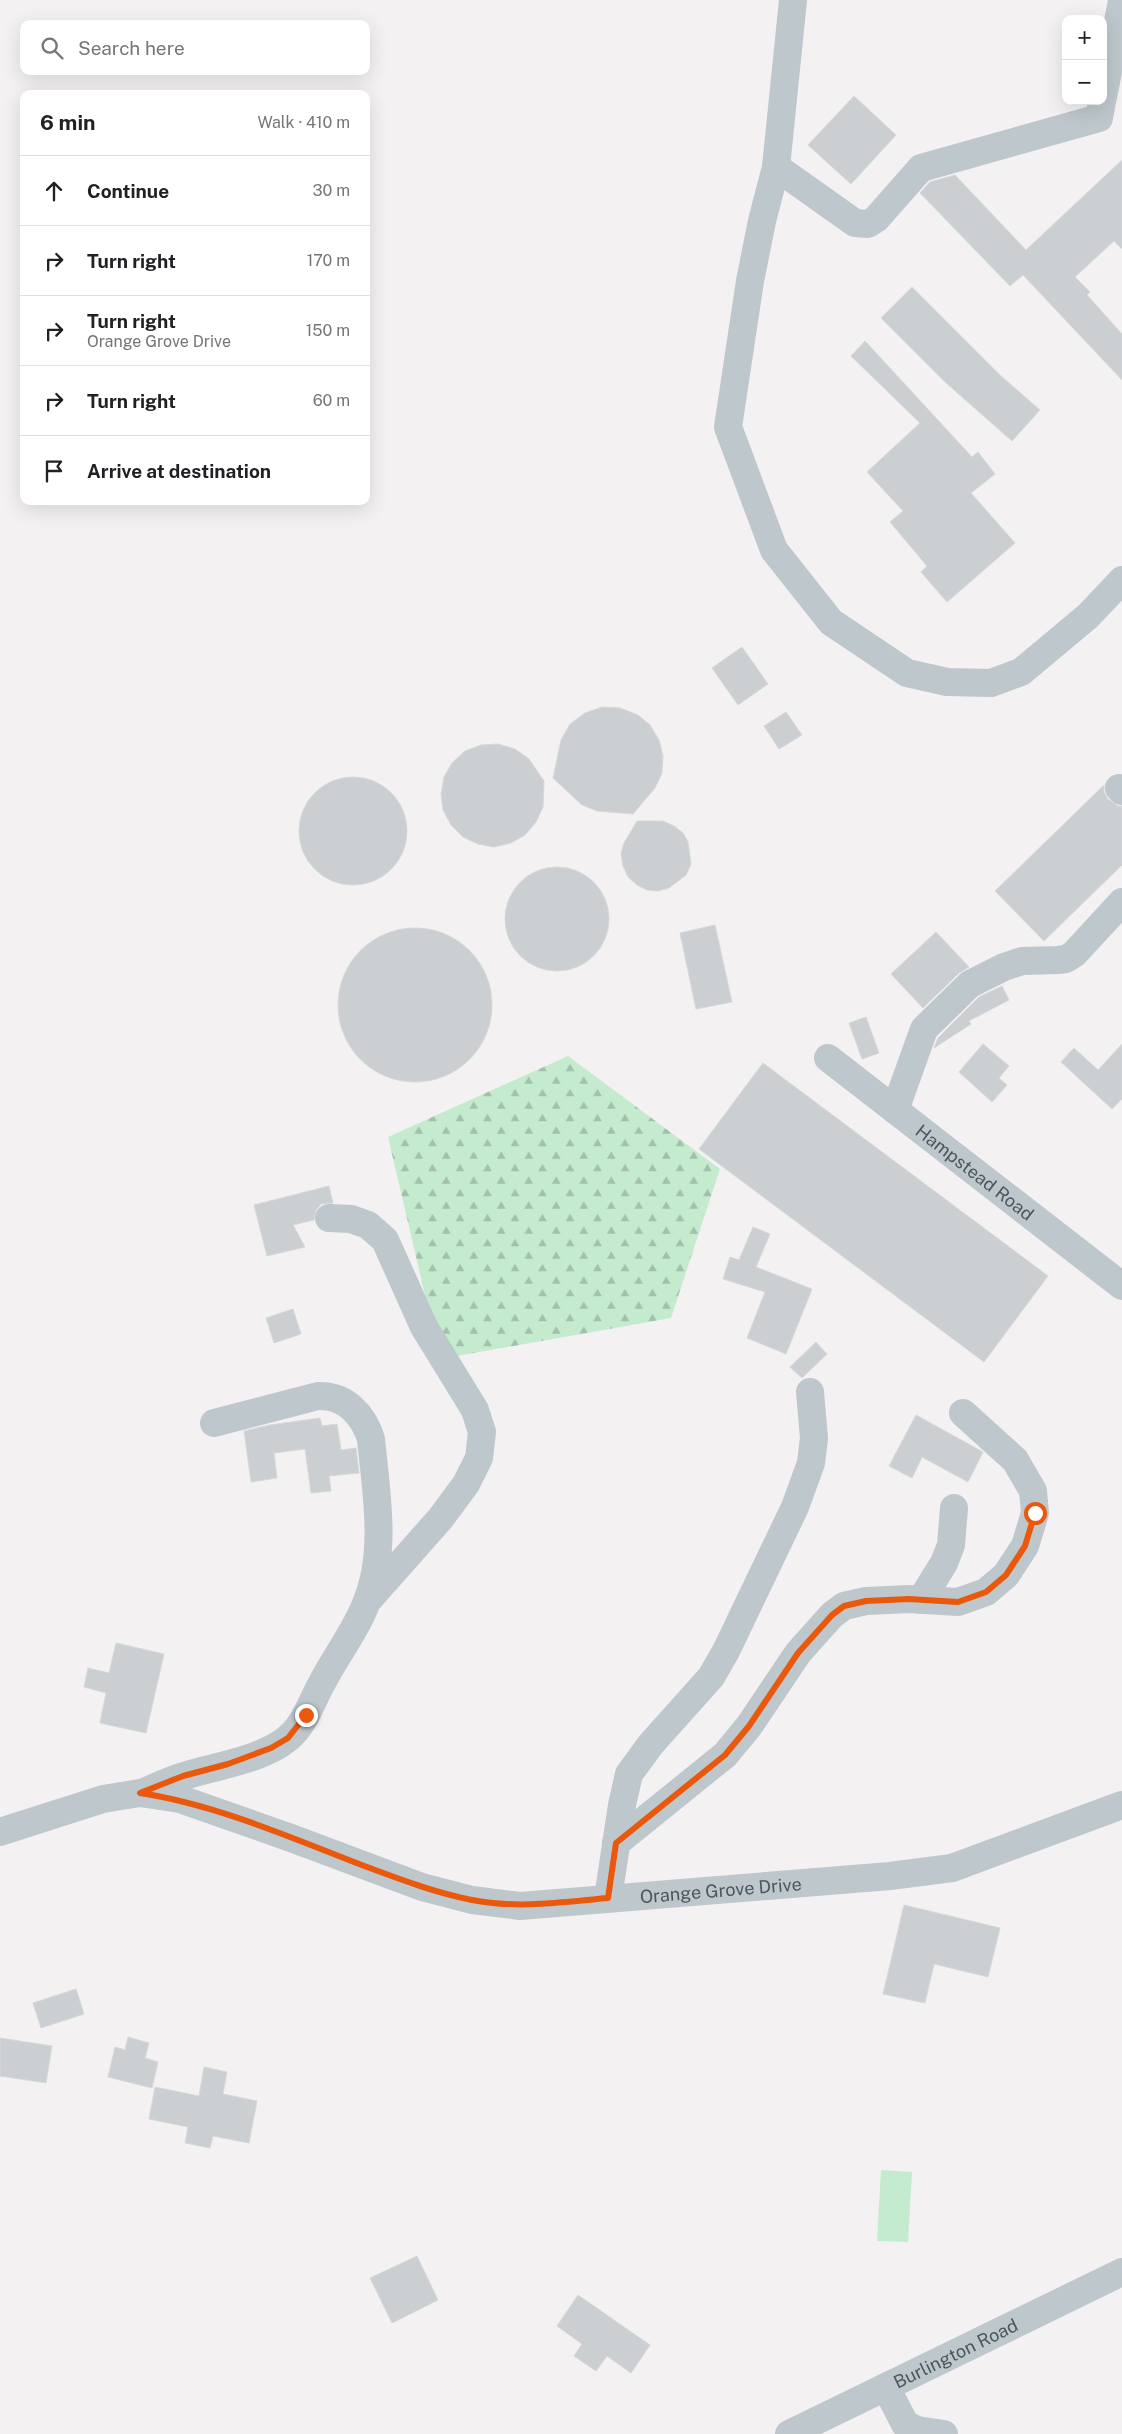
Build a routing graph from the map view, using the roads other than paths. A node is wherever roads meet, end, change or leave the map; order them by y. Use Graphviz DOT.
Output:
graph roads {
  1 [pos="793,0"];
  2 [pos="1122,2"];
  3 [pos="1107,107"];
  4 [pos="776,168"];
  5 [pos="1122,580"];
  6 [pos="1122,902"];
  7 [pos="828,1058"];
  8 [pos="895,1110"];
  9 [pos="329,1218"];
  10 [pos="1122,1286"];
  11 [pos="810,1392"];
  12 [pos="963,1413"];
  13 [pos="214,1423"];
  14 [pos="954,1508"];
  15 [pos="921,1600"];
  16 [pos="367,1601"];
  17 [pos="140,1793"];
  18 [pos="1122,1805"];
  19 [pos="0,1832"];
  20 [pos="616,1843"];
  21 [pos="608,1898"];
  22 [pos="1122,2272"];
  23 [pos="886,2387"];
  24 [pos="789,2434"];
  25 [pos="944,2434"];
  1 -- 4 [label="street"];
  2 -- 3 [label="street"];
  3 -- 4 [label="street"];
  4 -- 5 [label="street"];
  6 -- 8 [label="street"];
  7 -- 8 [label="street, Hampstead Road"];
  8 -- 10 [label="street, Hampstead Road"];
  9 -- 16 [label="street"];
  11 -- 20 [label="street"];
  12 -- 15 [label="street"];
  13 -- 16 [label="street"];
  14 -- 15 [label="street"];
  15 -- 20 [label="street"];
  16 -- 17 [label="street"];
  17 -- 19 [label="street, Orange Grove Drive"];
  17 -- 21 [label="street, Orange Grove Drive"];
  18 -- 21 [label="street, Orange Grove Drive"];
  20 -- 21 [label="street"];
  22 -- 23 [label="street, Burlington Road"];
  23 -- 24 [label="street, Burlington Road"];
  23 -- 25 [label="street"];
}
